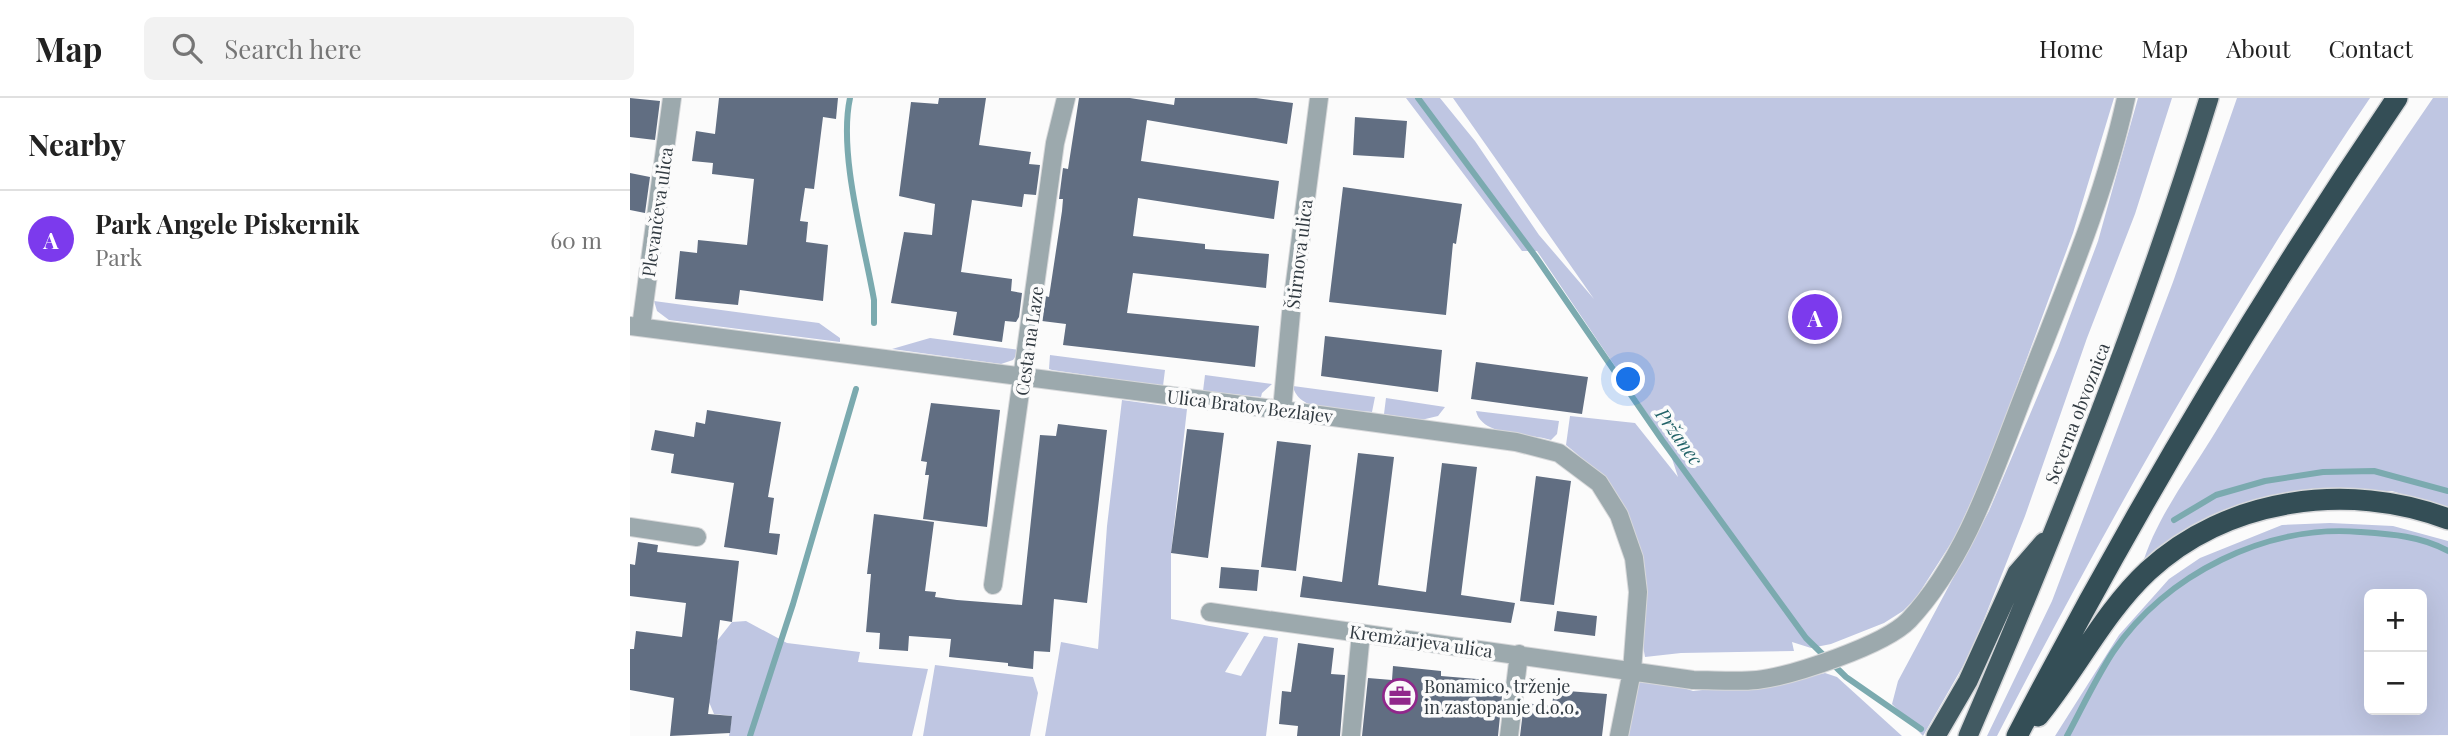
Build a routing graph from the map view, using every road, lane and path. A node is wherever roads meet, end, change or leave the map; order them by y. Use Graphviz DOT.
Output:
graph roads {
  1 [pos="672,98"];
  2 [pos="1066,98"];
  3 [pos="1319,98"];
  4 [pos="2126,98"];
  5 [pos="2209,98"];
  6 [pos="2397,98"];
  7 [pos="636,326"];
  8 [pos="1023,378"];
  9 [pos="1282,410"];
  10 [pos="2448,519"];
  11 [pos="630,527"];
  12 [pos="2056,528"];
  13 [pos="697,537"];
  14 [pos="993,585"];
  15 [pos="1210,612"];
  16 [pos="1361,633"];
  17 [pos="1519,654"];
  18 [pos="1632,671"];
  19 [pos="1351,736"];
  20 [pos="1510,736"];
  21 [pos="1619,736"];
  22 [pos="1936,736"];
  23 [pos="1968,736"];
  24 [pos="2019,736"];
  1 -- 7 [label="street, Plevančeva ulica"];
  2 -- 8 [label="street, Cesta na Laze"];
  3 -- 9 [label="street, Štirnova ulica"];
  4 -- 18 [label="street, Kremžarjeva ulica"];
  5 -- 12 [label="highway, Severna obvoznica"];
  6 -- 24 [label="highway"];
  7 -- 8 [label="street, Ulica Bratov Bezlajev"];
  8 -- 9 [label="street, Ulica Bratov Bezlajev"];
  8 -- 14 [label="street, Cesta na Laze"];
  9 -- 18 [label="street, Ulica Bratov Bezlajev"];
  10 -- 24 [label="highway"];
  11 -- 13 [label="street"];
  12 -- 22 [label="highway"];
  12 -- 23 [label="highway, Severna obvoznica"];
  15 -- 16 [label="street, Kremžarjeva ulica"];
  16 -- 17 [label="street, Kremžarjeva ulica"];
  16 -- 19 [label="street"];
  17 -- 18 [label="street, Kremžarjeva ulica"];
  17 -- 20 [label="street"];
  18 -- 21 [label="street, Ulica Bratov Bezlajev"];
}
